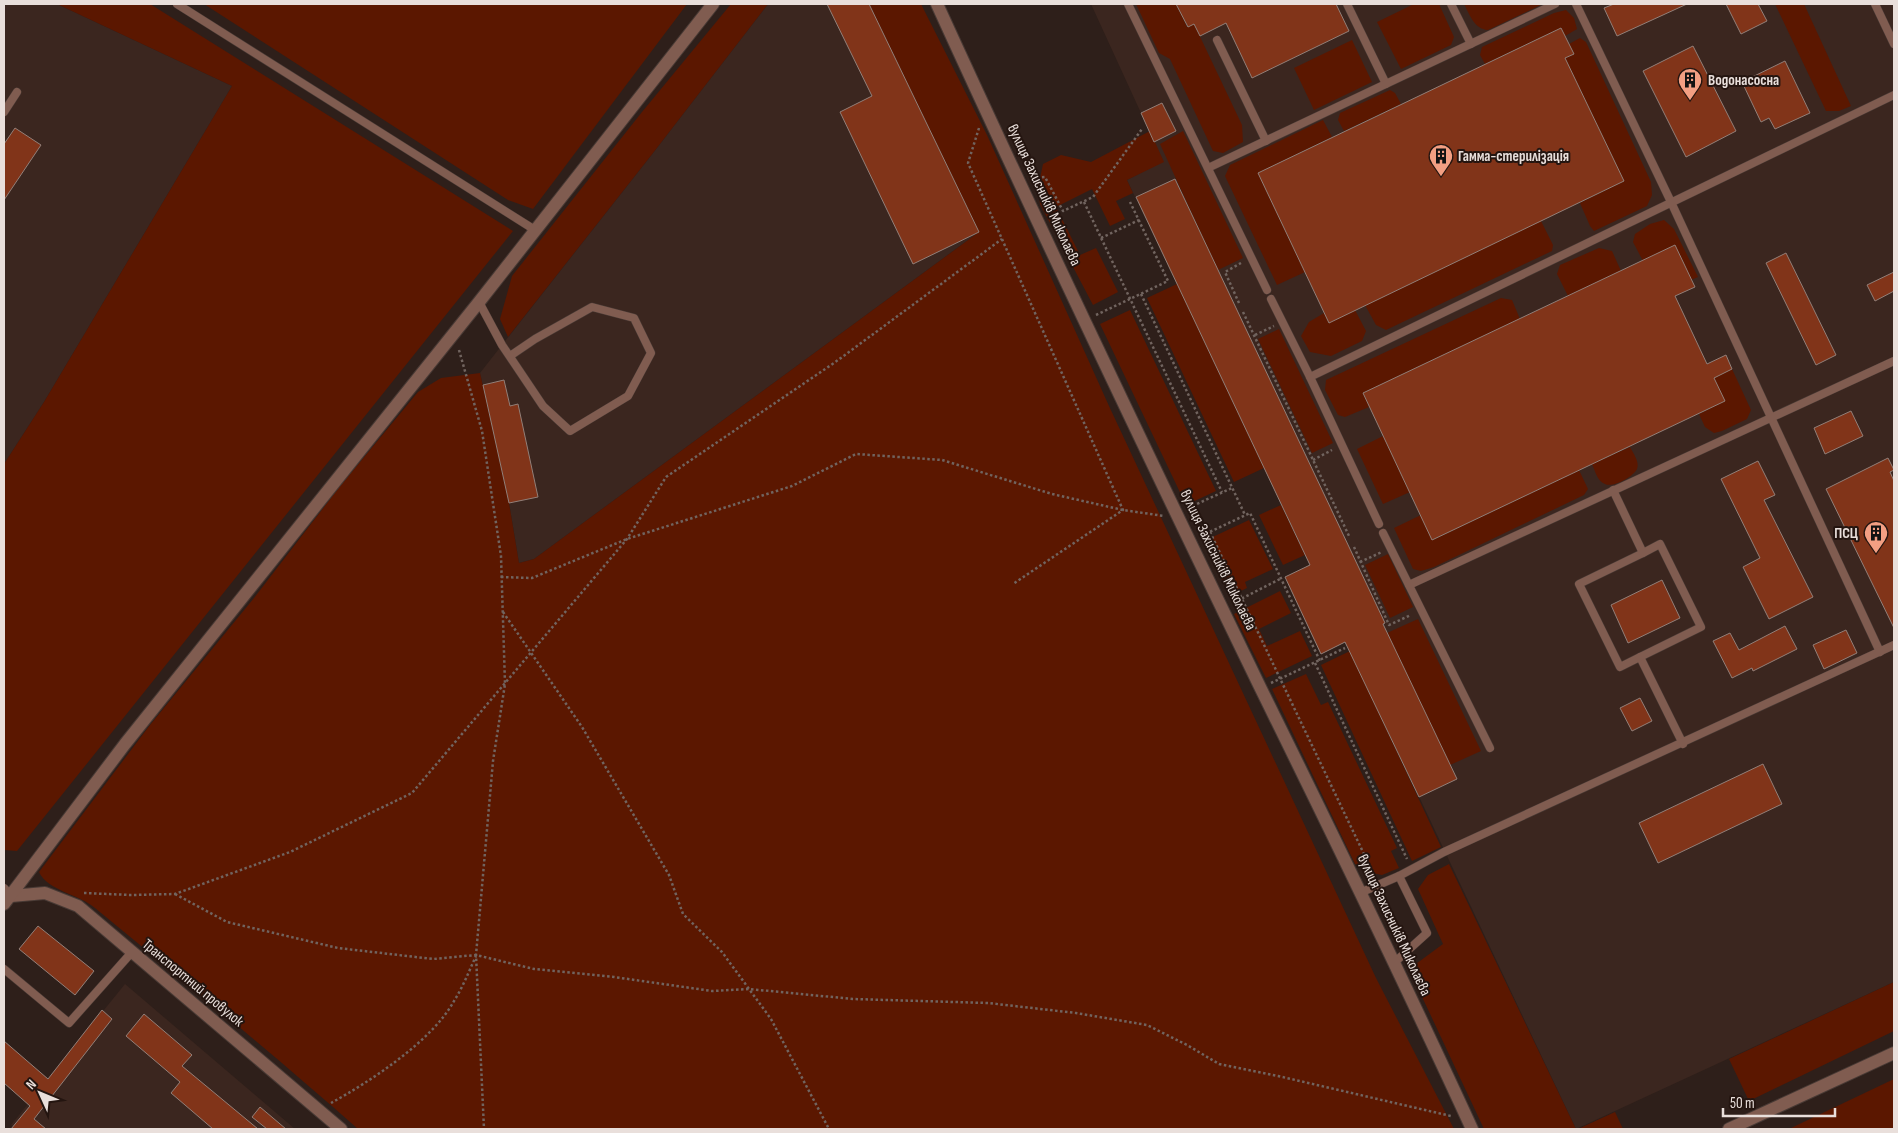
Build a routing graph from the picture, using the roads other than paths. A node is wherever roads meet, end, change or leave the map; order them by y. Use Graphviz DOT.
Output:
graph roads {
  1 [pos="177,4"];
  2 [pos="713,4"];
  3 [pos="937,4"];
  4 [pos="1128,4"];
  5 [pos="1347,4"];
  6 [pos="1451,4"];
  7 [pos="1555,4"];
  8 [pos="1576,4"];
  9 [pos="1875,4"];
  10 [pos="1217,40"];
  11 [pos="1471,44"];
  12 [pos="1894,44"];
  13 [pos="1386,84"];
  14 [pos="18,92"];
  15 [pos="1894,95"];
  16 [pos="4,112"];
  17 [pos="1266,141"];
  18 [pos="1208,168"];
  19 [pos="1672,202"];
  20 [pos="535,230"];
  21 [pos="1267,290"];
  22 [pos="1271,299"];
  23 [pos="479,302"];
  24 [pos="510,356"];
  25 [pos="1894,361"];
  26 [pos="1310,377"];
  27 [pos="1770,417"];
  28 [pos="1612,490"];
  29 [pos="1379,524"];
  30 [pos="1383,533"];
  31 [pos="1643,553"];
  32 [pos="1409,585"];
  33 [pos="1894,645"];
  34 [pos="1880,652"];
  35 [pos="1640,657"];
  36 [pos="1683,744"];
  37 [pos="1490,748"];
  38 [pos="1400,876"];
  39 [pos="1362,892"];
  40 [pos="6,896"];
  41 [pos="132,952"];
  42 [pos="1395,962"];
  43 [pos="4,969"];
  44 [pos="1894,1053"];
  45 [pos="1470,1124"];
  46 [pos="341,1129"];
  47 [pos="1729,1129"];
  1 -- 20 [label="lane"];
  2 -- 20 [label="street"];
  3 -- 39 [label="street, вулиця Захисників Миколаєва"];
  4 -- 18 [label="lane"];
  5 -- 13 [label="lane"];
  6 -- 11 [label="lane"];
  7 -- 11 [label="lane"];
  8 -- 19 [label="lane"];
  9 -- 12 [label="lane"];
  10 -- 17 [label="lane"];
  11 -- 13 [label="lane"];
  13 -- 17 [label="lane"];
  14 -- 16 [label="lane"];
  15 -- 19 [label="lane"];
  17 -- 18 [label="lane"];
  18 -- 21 [label="lane"];
  19 -- 26 [label="lane"];
  19 -- 27 [label="lane"];
  20 -- 23 [label="street"];
  22 -- 26 [label="lane"];
  23 -- 24 [label="lane"];
  23 -- 40 [label="street"];
  24 -- 24 [label="lane"];
  25 -- 27 [label="lane"];
  26 -- 29 [label="lane"];
  27 -- 28 [label="lane"];
  27 -- 34 [label="lane"];
  28 -- 31 [label="lane"];
  28 -- 32 [label="lane"];
  30 -- 32 [label="lane"];
  31 -- 35 [label="lane"];
  31 -- 35 [label="lane"];
  32 -- 37 [label="lane"];
  33 -- 34 [label="lane"];
  34 -- 36 [label="lane"];
  35 -- 36 [label="lane"];
  36 -- 38 [label="lane"];
  38 -- 39 [label="lane"];
  38 -- 42 [label="lane"];
  39 -- 42 [label="street, вулиця Захисників Миколаєва"];
  40 -- 41 [label="street, Транспортний провулок"];
  41 -- 43 [label="lane"];
  41 -- 46 [label="street, Транспортний провулок"];
  42 -- 45 [label="street, вулиця Захисників Миколаєва"];
  44 -- 47 [label="street"];
}
